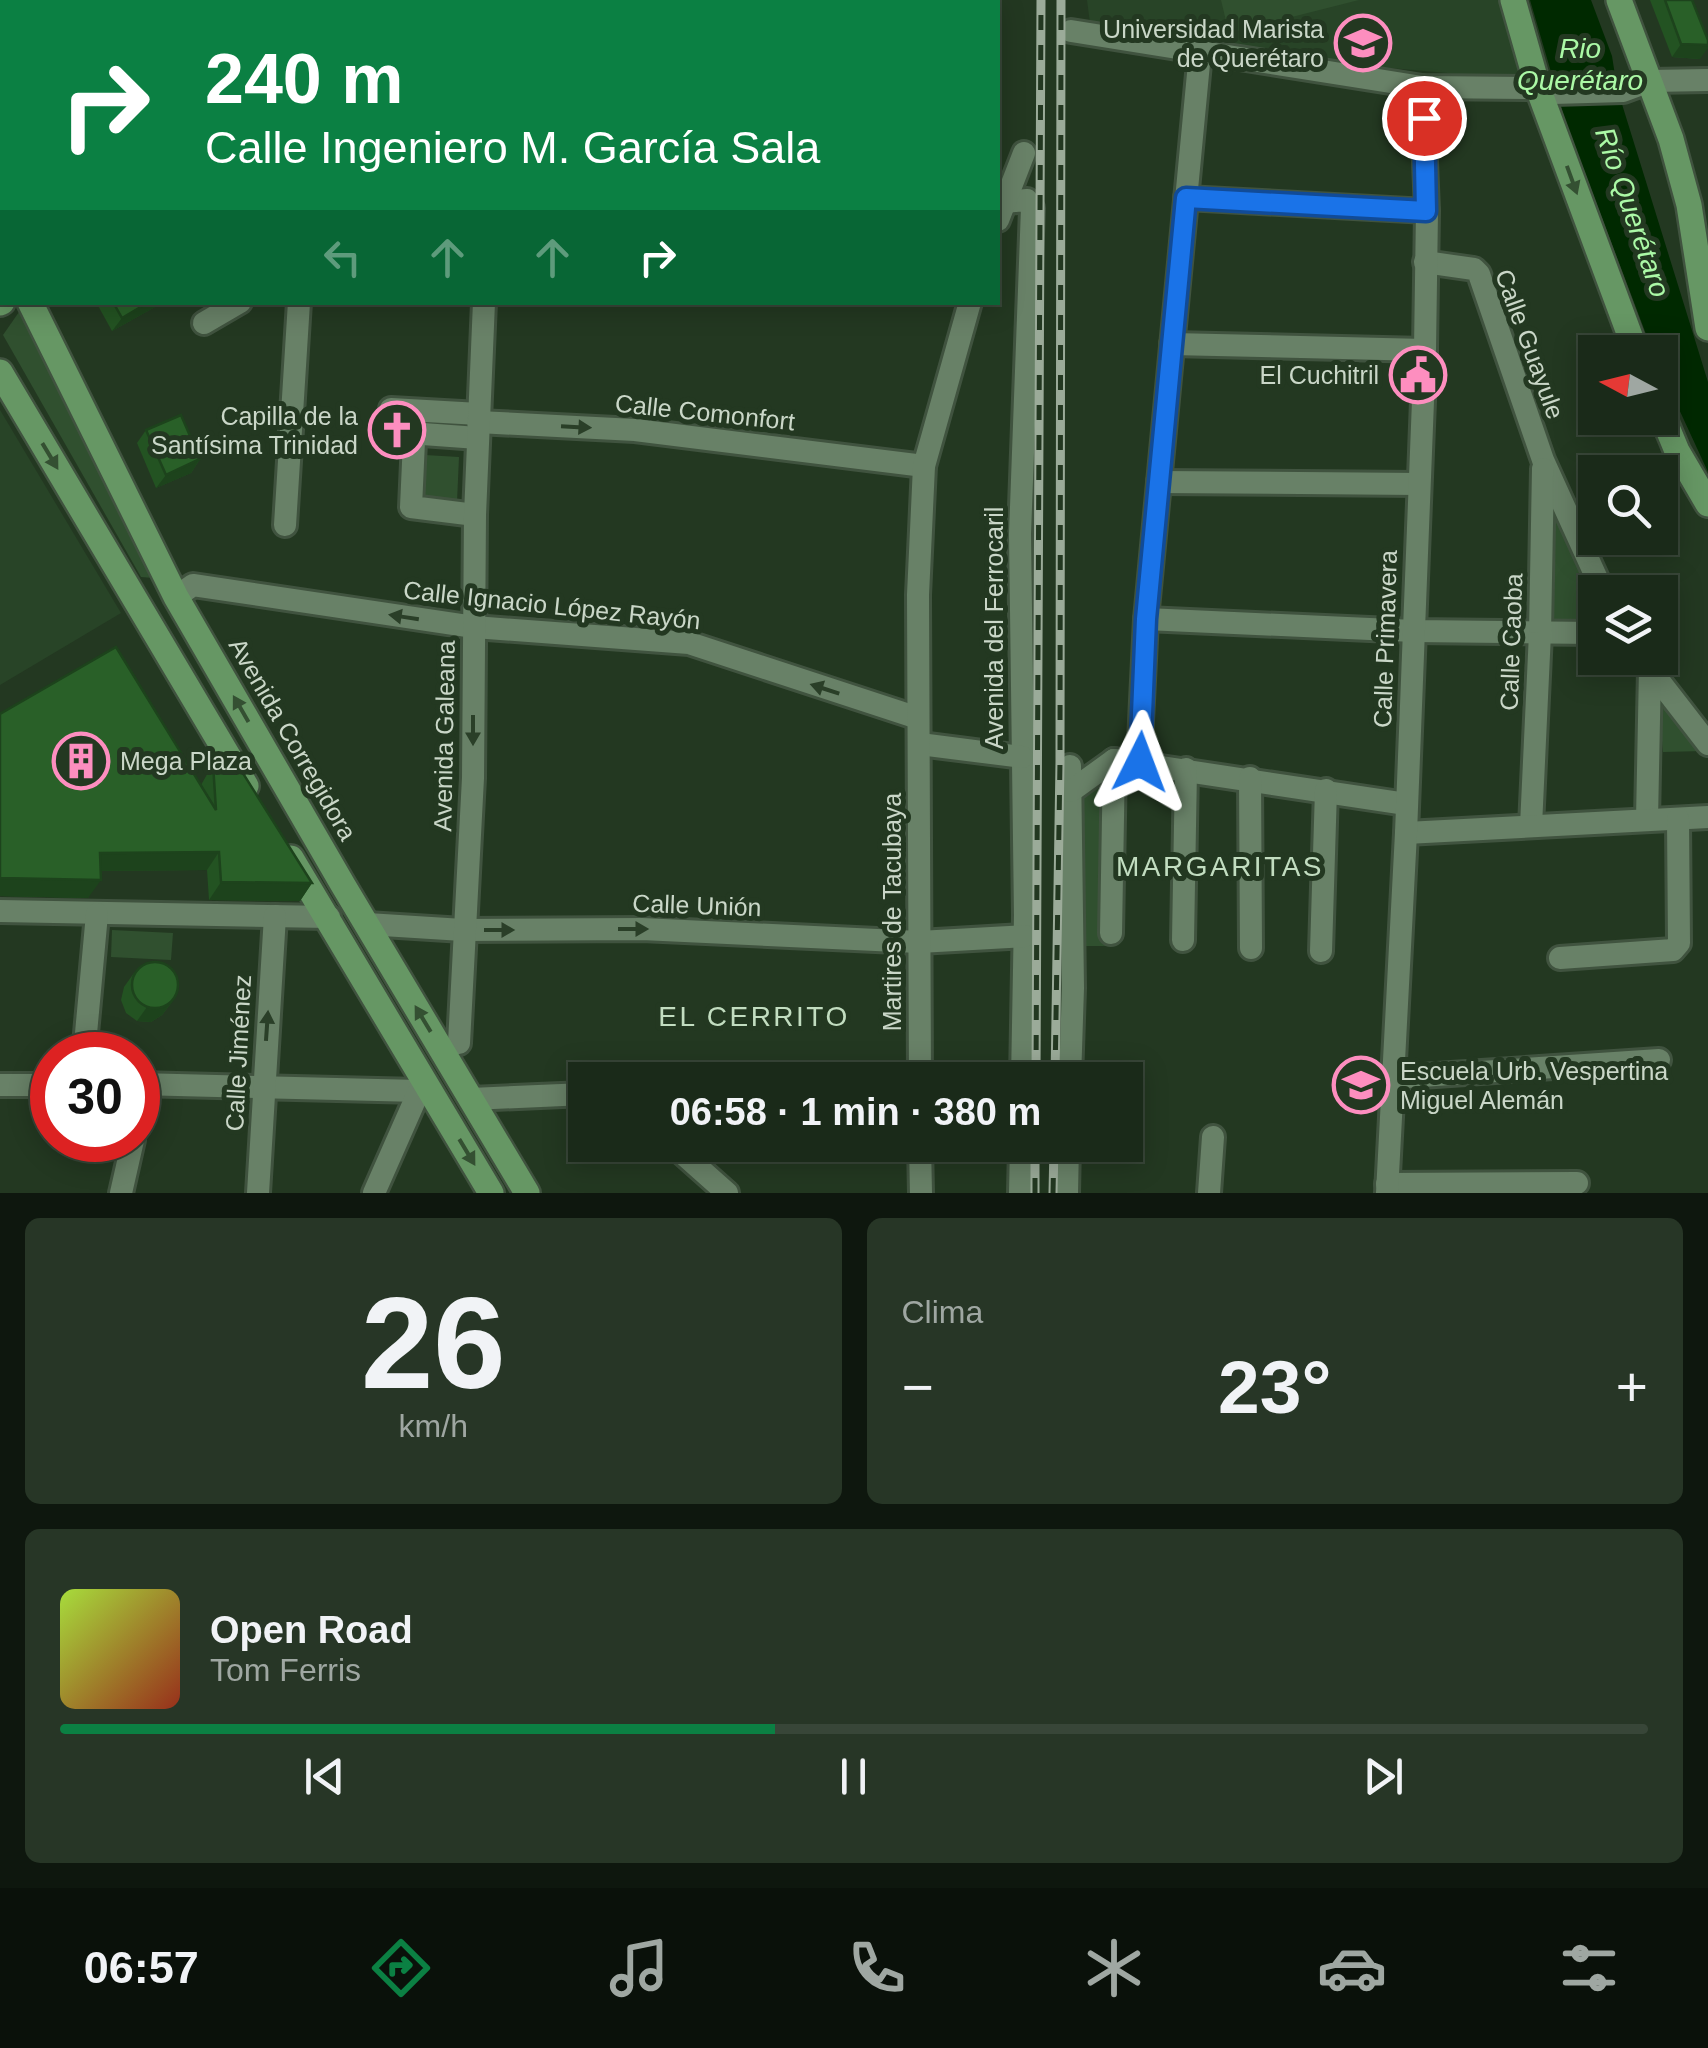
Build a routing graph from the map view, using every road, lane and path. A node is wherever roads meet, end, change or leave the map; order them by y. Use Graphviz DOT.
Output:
graph roads {
  1 [pos="1513,0"];
  2 [pos="1619,0"];
  3 [pos="1071,31"];
  4 [pos="1200,53"];
  5 [pos="1708,80"];
  6 [pos="1650,82"];
  7 [pos="1422,88"];
  8 [pos="1546,91"];
  9 [pos="1024,153"];
  10 [pos="1186,198"];
  11 [pos="1699,204"];
  12 [pos="1426,211"];
  13 [pos="1000,214"];
  14 [pos="1425,262"];
  15 [pos="31,305"];
  16 [pos="235,305"];
  17 [pos="299,305"];
  18 [pos="484,305"];
  19 [pos="969,305"];
  20 [pos="204,324"];
  21 [pos="1708,328"];
  22 [pos="1630,335"];
  23 [pos="1172,344"];
  24 [pos="1424,350"];
  25 [pos="0,372"];
  26 [pos="391,409"];
  27 [pos="478,425"];
  28 [pos="1671,435"];
  29 [pos="1543,460"];
  30 [pos="924,466"];
  31 [pos="1159,482"];
  32 [pos="1418,484"];
  33 [pos="1708,504"];
  34 [pos="475,515"];
  35 [pos="285,525"];
  36 [pos="1595,575"];
  37 [pos="176,597"];
  38 [pos="1146,619"];
  39 [pos="474,627"];
  40 [pos="1414,631"];
  41 [pos="1540,633"];
  42 [pos="1578,633"];
  43 [pos="1645,675"];
  44 [pos="1654,675"];
  45 [pos="918,718"];
  46 [pos="920,744"];
  47 [pos="1708,744"];
  48 [pos="1022,757"];
  49 [pos="1114,760"];
  50 [pos="1140,762"];
  51 [pos="1070,766"];
  52 [pos="1186,769"];
  53 [pos="1250,778"];
  54 [pos="1326,790"];
  55 [pos="1070,791"];
  56 [pos="256,802"];
  57 [pos="1406,804"];
  58 [pos="1708,817"];
  59 [pos="1678,819"];
  60 [pos="1647,820"];
  61 [pos="1531,826"];
  62 [pos="275,832"];
  63 [pos="1406,833"];
  64 [pos="0,911"];
  65 [pos="96,914"];
  66 [pos="275,916"];
  67 [pos="328,917"];
  68 [pos="367,924"];
  69 [pos="463,930"];
  70 [pos="1111,933"];
  71 [pos="1024,936"];
  72 [pos="1182,940"];
  73 [pos="918,942"];
  74 [pos="1252,948"];
  75 [pos="1321,951"];
  76 [pos="1560,958"];
  77 [pos="86,1032"];
  78 [pos="459,1043"];
  79 [pos="1659,1060"];
  80 [pos="920,1062"];
  81 [pos="1022,1062"];
  82 [pos="1071,1062"];
  83 [pos="1392,1078"];
  84 [pos="30,1084"];
  85 [pos="160,1084"];
  86 [pos="0,1085"];
  87 [pos="263,1085"];
  88 [pos="423,1089"];
  89 [pos="568,1095"];
  90 [pos="471,1099"];
  91 [pos="1213,1137"];
  92 [pos="127,1162"];
  93 [pos="692,1162"];
  94 [pos="920,1162"];
  95 [pos="1021,1162"];
  96 [pos="1068,1162"];
  97 [pos="1578,1184"];
  98 [pos="1387,1188"];
  99 [pos="121,1193"];
  100 [pos="258,1193"];
  101 [pos="374,1193"];
  102 [pos="491,1193"];
  103 [pos="527,1193"];
  104 [pos="727,1193"];
  105 [pos="921,1193"];
  106 [pos="1020,1193"];
  107 [pos="1067,1193"];
  108 [pos="1209,1193"];
  1 -- 8 [label="main road"];
  2 -- 6 [label="main road"];
  3 -- 4 [label="street"];
  4 -- 7 [label="street"];
  4 -- 10 [label="street"];
  5 -- 6 [label="street"];
  6 -- 8 [label="street"];
  6 -- 11 [label="main road"];
  7 -- 8 [label="street"];
  7 -- 12 [label="street, Calle Primavera"];
  8 -- 22 [label="main road, one-way"];
  9 -- 13 [label="street"];
  10 -- 12 [label="street"];
  10 -- 23 [label="street"];
  11 -- 21 [label="main road"];
  12 -- 14 [label="street, Calle Primavera"];
  13 -- 48 [label="street, Avenida del Ferrocaril"];
  14 -- 24 [label="street, Calle Primavera"];
  14 -- 29 [label="street, Calle Guayule"];
  15 -- 37 [label="main road, Avenida Corregidora"];
  16 -- 20 [label="street"];
  17 -- 35 [label="street"];
  18 -- 27 [label="street, Avenida Galeana"];
  19 -- 30 [label="street, Martires de Tacubaya"];
  23 -- 24 [label="street"];
  23 -- 31 [label="street"];
  24 -- 32 [label="street, Calle Primavera"];
  25 -- 56 [label="main road, one-way"];
  26 -- 27 [label="street"];
  27 -- 30 [label="street, Calle Comonfort, one-way"];
  27 -- 34 [label="street, Avenida Galeana"];
  27 -- 34 [label="street"];
  28 -- 33 [label="main road"];
  29 -- 36 [label="street, Calle Guayule"];
  29 -- 41 [label="street, Calle Caoba"];
  30 -- 45 [label="street, Martires de Tacubaya"];
  31 -- 32 [label="street"];
  31 -- 38 [label="street"];
  32 -- 40 [label="street, Calle Primavera"];
  34 -- 39 [label="street, Avenida Galeana"];
  39 -- 37 [label="street, Calle Ignacio López Rayón, one-way"];
  68 -- 37 [label="main road, Avenida Corregidora, one-way"];
  38 -- 40 [label="street"];
  38 -- 50 [label="street"];
  45 -- 39 [label="street, Calle Ignacio López Rayón, one-way"];
  39 -- 69 [label="street, Avenida Galeana, one-way"];
  40 -- 41 [label="street"];
  40 -- 57 [label="street, Calle Primavera"];
  41 -- 42 [label="street"];
  41 -- 61 [label="street, Calle Caoba"];
  43 -- 60 [label="street"];
  44 -- 47 [label="street"];
  45 -- 46 [label="street, Martires de Tacubaya"];
  46 -- 48 [label="street"];
  46 -- 73 [label="street, Martires de Tacubaya"];
  48 -- 71 [label="street, Avenida del Ferrocaril"];
  49 -- 50 [label="street"];
  49 -- 55 [label="street"];
  49 -- 70 [label="street"];
  50 -- 52 [label="street"];
  51 -- 55 [label="street"];
  52 -- 53 [label="street"];
  52 -- 72 [label="street"];
  53 -- 54 [label="street"];
  53 -- 74 [label="street"];
  54 -- 57 [label="street"];
  54 -- 75 [label="street"];
  55 -- 82 [label="street"];
  57 -- 63 [label="street, Calle Primavera"];
  58 -- 59 [label="street"];
  59 -- 60 [label="street"];
  59 -- 76 [label="street"];
  60 -- 61 [label="street"];
  61 -- 63 [label="street"];
  62 -- 67 [label="main road"];
  63 -- 83 [label="street, Calle Primavera"];
  64 -- 65 [label="street"];
  65 -- 66 [label="street"];
  65 -- 77 [label="street"];
  66 -- 67 [label="street"];
  87 -- 66 [label="street, Calle Jiménez, one-way"];
  67 -- 88 [label="main road"];
  68 -- 69 [label="street, Calle Unión"];
  90 -- 68 [label="main road, Avenida Corregidora, one-way"];
  69 -- 73 [label="street, Calle Unión, one-way"];
  69 -- 78 [label="street, Avenida Galeana"];
  71 -- 73 [label="street, Calle Unión"];
  71 -- 81 [label="street, Avenida del Ferrocaril"];
  73 -- 80 [label="street, Martires de Tacubaya"];
  79 -- 83 [label="street"];
  83 -- 98 [label="street, Calle Primavera"];
  84 -- 86 [label="street"];
  85 -- 87 [label="street"];
  87 -- 88 [label="street"];
  87 -- 100 [label="street, Calle Jiménez"];
  88 -- 101 [label="street"];
  88 -- 102 [label="main road, one-way"];
  89 -- 90 [label="street"];
  90 -- 103 [label="main road, Avenida Corregidora"];
  91 -- 108 [label="street"];
  92 -- 99 [label="street"];
  93 -- 104 [label="street"];
  94 -- 105 [label="street"];
  95 -- 106 [label="street"];
  96 -- 107 [label="street"];
  97 -- 98 [label="street"];
}
